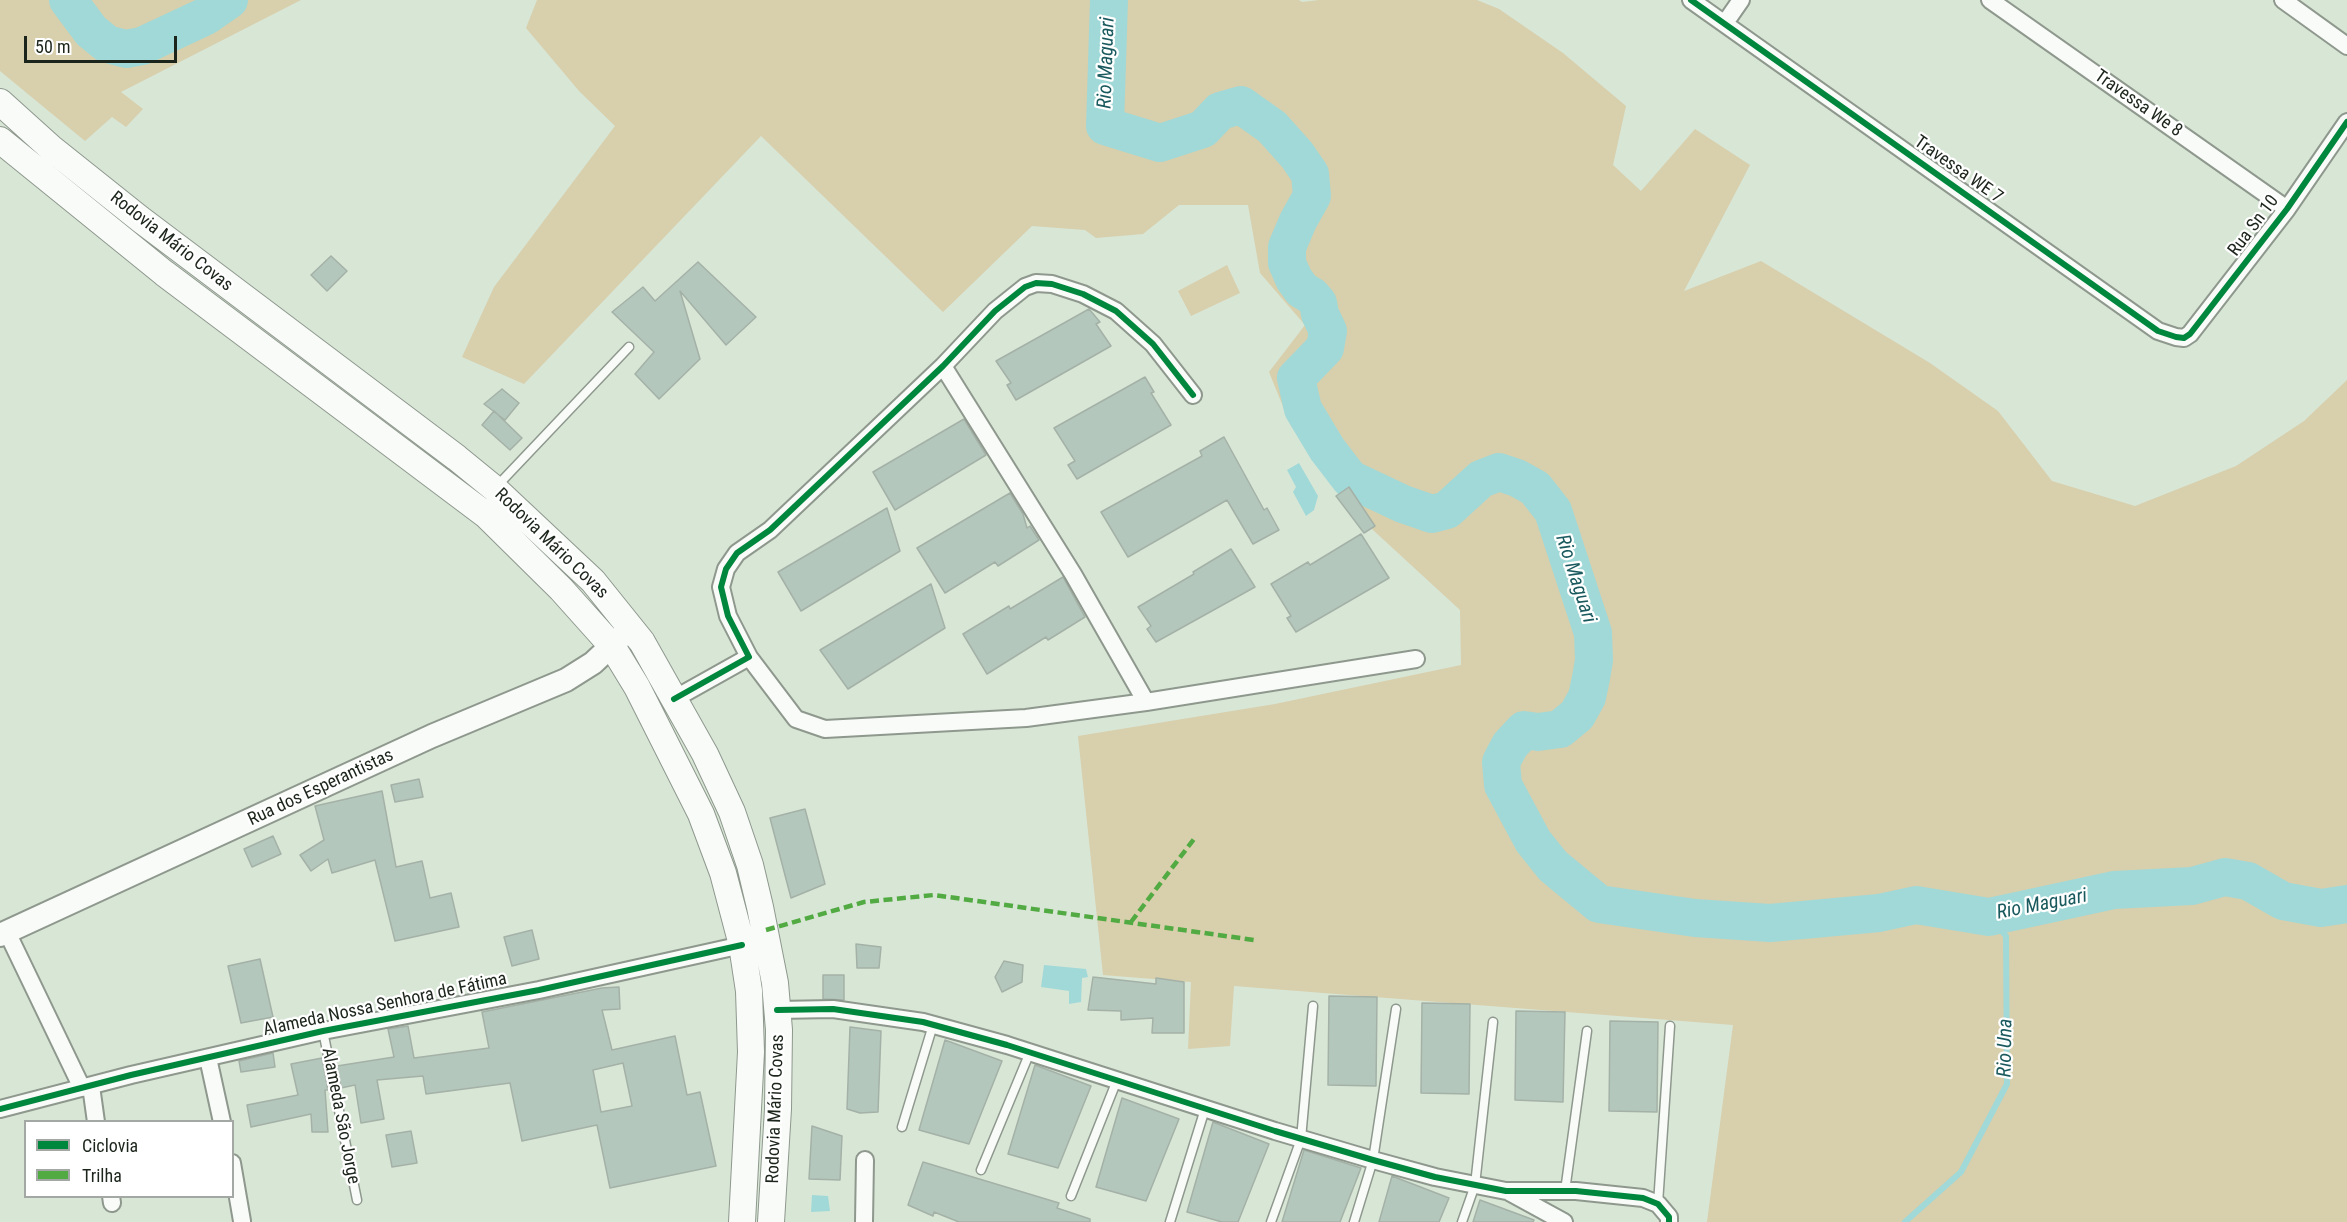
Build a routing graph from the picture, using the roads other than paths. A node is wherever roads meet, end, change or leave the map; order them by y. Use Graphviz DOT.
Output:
graph roads {
  1 [pos="1690,0"];
  2 [pos="1741,0"];
  3 [pos="1990,0"];
  4 [pos="2283,0"];
  5 [pos="1725,23"];
  6 [pos="2347,46"];
  7 [pos="0,102"];
  8 [pos="2347,122"];
  9 [pos="0,140"];
  10 [pos="2287,209"];
  11 [pos="2176,338"];
  12 [pos="629,347"];
  13 [pos="943,366"];
  14 [pos="1192,395"];
  15 [pos="495,489"];
  16 [pos="631,627"];
  17 [pos="612,646"];
  18 [pos="748,657"];
  19 [pos="1416,659"];
  20 [pos="674,699"];
  21 [pos="1146,702"];
  22 [pos="4,933"];
  23 [pos="742,945"];
  24 [pos="1312,1006"];
  25 [pos="1396,1009"];
  26 [pos="777,1011"];
  27 [pos="1493,1022"];
  28 [pos="933,1025"];
  29 [pos="1670,1026"];
  30 [pos="323,1031"];
  31 [pos="1587,1031"];
  32 [pos="1030,1052"];
  33 [pos="208,1058"];
  34 [pos="1117,1080"];
  35 [pos="86,1087"];
  36 [pos="0,1109"];
  37 [pos="1205,1109"];
  38 [pos="95,1120"];
  39 [pos="222,1120"];
  40 [pos="902,1127"];
  41 [pos="1301,1139"];
  42 [pos="865,1160"];
  43 [pos="1373,1160"];
  44 [pos="981,1170"];
  45 [pos="234,1175"];
  46 [pos="1475,1185"];
  47 [pos="1506,1191"];
  48 [pos="1565,1191"];
  49 [pos="1071,1196"];
  50 [pos="357,1200"];
  51 [pos="1658,1204"];
  52 [pos="242,1221"];
  53 [pos="742,1222"];
  54 [pos="771,1222"];
  55 [pos="864,1222"];
  56 [pos="1170,1222"];
  57 [pos="1270,1222"];
  58 [pos="1354,1222"];
  59 [pos="1462,1222"];
  60 [pos="1563,1222"];
  61 [pos="1669,1222"];
  1 -- 5 [label="street"];
  2 -- 5 [label="street"];
  3 -- 10 [label="street, Travessa We 8"];
  4 -- 6 [label="street"];
  5 -- 11 [label="street, Travessa WE 7"];
  7 -- 15 [label="main road, Rodovia Mário Covas"];
  8 -- 10 [label="street, Rua Sn 10"];
  9 -- 17 [label="main road, Rodovia Mário Covas"];
  10 -- 11 [label="street, Rua Sn 10"];
  12 -- 15 [label="lane"];
  13 -- 14 [label="street"];
  13 -- 18 [label="street"];
  13 -- 21 [label="street"];
  15 -- 16 [label="main road, Rodovia Mário Covas"];
  16 -- 17 [label="main road, Rua dos Esperantistas"];
  16 -- 20 [label="main road, Rodovia Mário Covas"];
  17 -- 22 [label="main road, Rua dos Esperantistas"];
  17 -- 23 [label="main road, Rodovia Mário Covas"];
  18 -- 20 [label="street"];
  18 -- 21 [label="street"];
  19 -- 21 [label="street"];
  20 -- 26 [label="main road, Rodovia Mário Covas"];
  22 -- 35 [label="street"];
  23 -- 30 [label="street, Alameda Nossa Senhora de Fátima"];
  23 -- 53 [label="main road, Rodovia Mário Covas"];
  24 -- 41 [label="lane"];
  25 -- 43 [label="lane"];
  26 -- 28 [label="street"];
  26 -- 54 [label="main road, Rodovia Mário Covas"];
  27 -- 46 [label="lane"];
  28 -- 32 [label="street"];
  28 -- 40 [label="lane"];
  29 -- 51 [label="lane"];
  30 -- 33 [label="street, Alameda Nossa Senhora de Fátima"];
  30 -- 50 [label="lane, Alameda São Jorge"];
  31 -- 48 [label="lane"];
  32 -- 34 [label="street"];
  32 -- 44 [label="lane"];
  33 -- 35 [label="street, Alameda Nossa Senhora de Fátima"];
  33 -- 39 [label="street"];
  34 -- 37 [label="street"];
  34 -- 49 [label="lane"];
  35 -- 36 [label="street, Alameda Nossa Senhora de Fátima"];
  35 -- 38 [label="street"];
  37 -- 41 [label="street"];
  37 -- 56 [label="lane"];
  41 -- 43 [label="street"];
  41 -- 57 [label="lane"];
  42 -- 55 [label="street"];
  43 -- 46 [label="street"];
  43 -- 58 [label="lane"];
  45 -- 52 [label="street"];
  46 -- 47 [label="street"];
  46 -- 59 [label="lane"];
  47 -- 48 [label="street"];
  47 -- 60 [label="street"];
  48 -- 51 [label="street"];
  51 -- 61 [label="street"];
}
